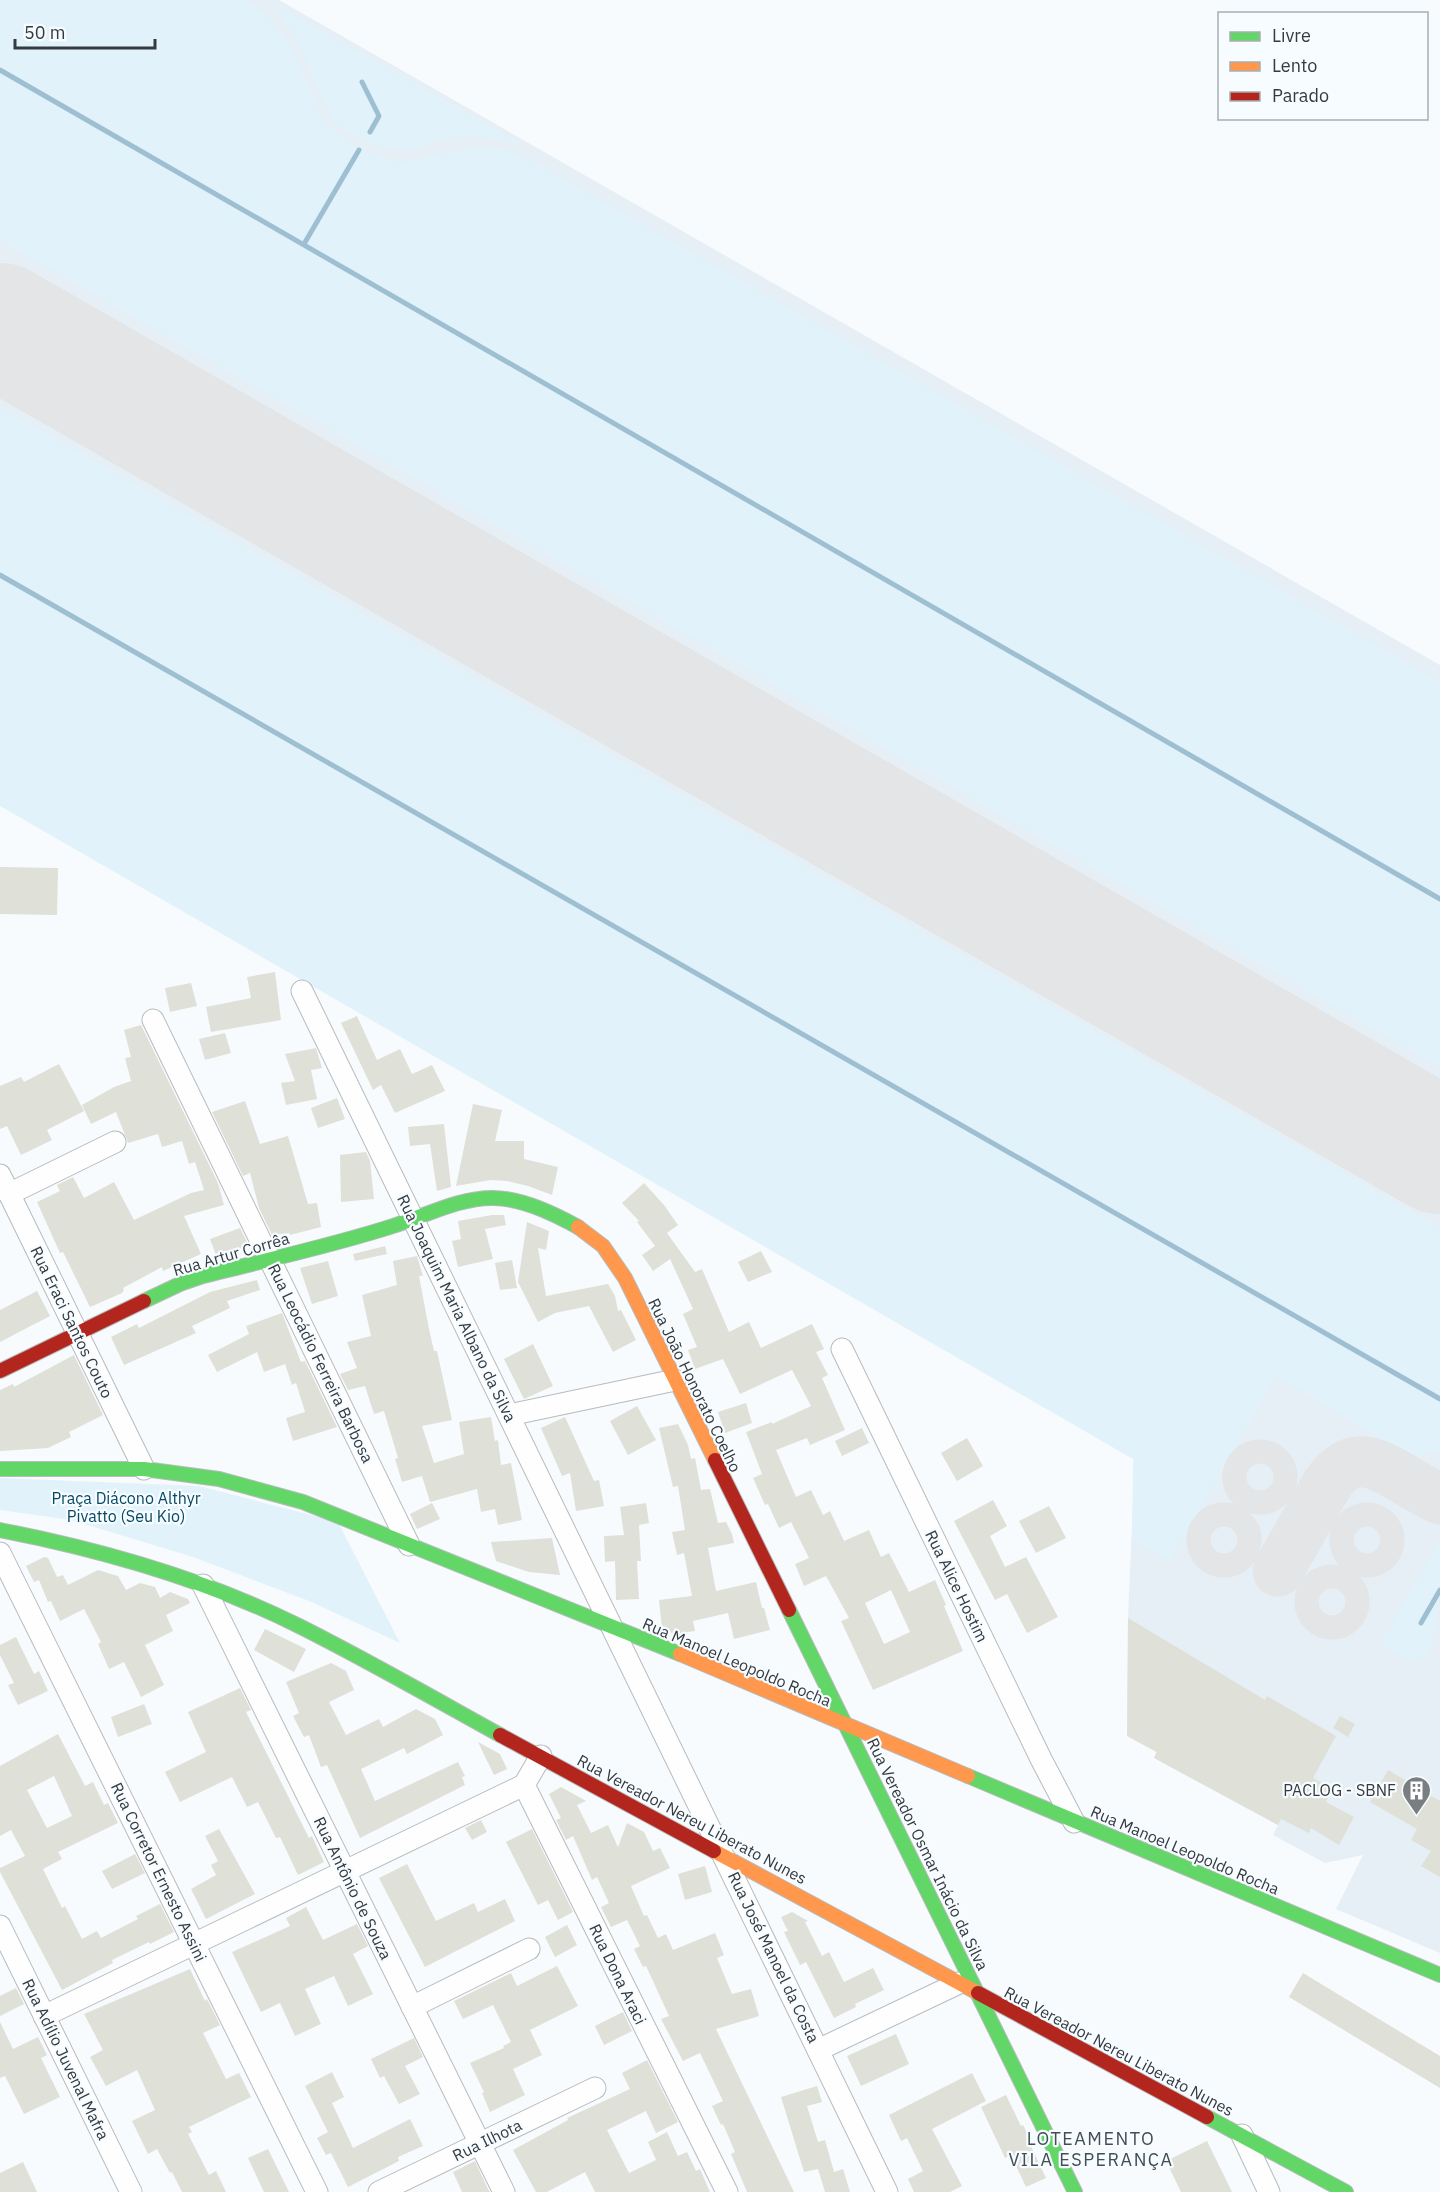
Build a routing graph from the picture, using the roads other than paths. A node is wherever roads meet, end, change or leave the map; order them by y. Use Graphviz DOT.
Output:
graph roads {
  1 [pos="302,991"];
  2 [pos="153,1020"];
  3 [pos="115,1142"];
  4 [pos="4,1184"];
  5 [pos="413,1218"];
  6 [pos="270,1259"];
  7 [pos="77,1333"];
  8 [pos="842,1349"];
  9 [pos="0,1371"];
  10 [pos="675,1380"];
  11 [pos="509,1415"];
  12 [pos="144,1468"];
  13 [pos="0,1469"];
  14 [pos="0,1530"];
  15 [pos="409,1545"];
  16 [pos="0,1553"];
  17 [pos="203,1585"];
  18 [pos="612,1626"];
  19 [pos="845,1725"];
  20 [pos="540,1756"];
  21 [pos="524,1785"];
  22 [pos="1074,1822"];
  23 [pos="724,1856"];
  24 [pos="345,1871"];
  25 [pos="0,1926"];
  26 [pos="194,1944"];
  27 [pos="529,1949"];
  28 [pos="1440,1975"];
  29 [pos="959,1983"];
  30 [pos="978,1993"];
  31 [pos="412,2007"];
  32 [pos="44,2016"];
  33 [pos="818,2050"];
  34 [pos="595,2088"];
  35 [pos="1242,2135"];
  36 [pos="480,2144"];
  37 [pos="131,2192"];
  38 [pos="317,2192"];
  39 [pos="379,2192"];
  40 [pos="504,2192"];
  41 [pos="727,2192"];
  42 [pos="887,2192"];
  43 [pos="1075,2192"];
  44 [pos="1269,2192"];
  45 [pos="1346,2192"];
  1 -- 5 [label="street, Rua Joaquim Maria Albano da Silva"];
  2 -- 6 [label="street, Rua Leocádio Ferreira Barbosa"];
  3 -- 4 [label="street"];
  4 -- 7 [label="street, Rua Eraci Santos Couto"];
  5 -- 6 [label="main road, Rua Artur Corrêa"];
  5 -- 10 [label="main road, Rua João Honorato Coelho"];
  5 -- 11 [label="street, Rua Joaquim Maria Albano da Silva"];
  6 -- 7 [label="main road, Rua Artur Corrêa"];
  6 -- 15 [label="street, Rua Leocádio Ferreira Barbosa"];
  7 -- 9 [label="main road, Rua Artur Corrêa"];
  7 -- 12 [label="street, Rua Eraci Santos Couto"];
  8 -- 22 [label="street, Rua Alice Hostim"];
  10 -- 11 [label="street"];
  10 -- 19 [label="main road, Rua João Honorato Coelho"];
  11 -- 18 [label="street, Rua Joaquim Maria Albano da Silva"];
  12 -- 13 [label="main road, Rua Manoel Leopoldo Rocha"];
  12 -- 15 [label="main road, Rua Manoel Leopoldo Rocha"];
  14 -- 17 [label="main road, Rua Vereador Nereu Liberato Nunes"];
  15 -- 18 [label="main road, Rua Manoel Leopoldo Rocha"];
  16 -- 26 [label="street, Rua Corretor Ernesto Assini"];
  17 -- 20 [label="main road, Rua Vereador Nereu Liberato Nunes"];
  17 -- 24 [label="street, Rua Antônio de Souza"];
  18 -- 19 [label="main road, Rua Manoel Leopoldo Rocha"];
  18 -- 23 [label="street, Rua José Manoel da Costa"];
  19 -- 22 [label="main road, Rua Manoel Leopoldo Rocha"];
  19 -- 30 [label="main road, Rua Vereador Osmar Inácio da Silva"];
  20 -- 21 [label="street"];
  20 -- 23 [label="main road, Rua Vereador Nereu Liberato Nunes"];
  21 -- 24 [label="street"];
  21 -- 41 [label="street, Rua Dona Araci"];
  22 -- 28 [label="main road, Rua Manoel Leopoldo Rocha"];
  23 -- 29 [label="main road, Rua Vereador Nereu Liberato Nunes"];
  23 -- 33 [label="street, Rua José Manoel da Costa"];
  24 -- 26 [label="street"];
  24 -- 31 [label="street, Rua Antônio de Souza"];
  25 -- 32 [label="street, Rua Adílio Juvenal Mafra"];
  26 -- 32 [label="street"];
  26 -- 38 [label="street, Rua Corretor Ernesto Assini"];
  27 -- 31 [label="street"];
  29 -- 30 [label="main road, Rua Vereador Nereu Liberato Nunes"];
  29 -- 33 [label="street"];
  30 -- 35 [label="main road, Rua Vereador Nereu Liberato Nunes"];
  30 -- 43 [label="main road, Rua Vereador Osmar Inácio da Silva"];
  31 -- 36 [label="street, Rua Antônio de Souza"];
  32 -- 37 [label="street, Rua Adílio Juvenal Mafra"];
  33 -- 42 [label="street, Rua José Manoel da Costa"];
  34 -- 36 [label="street, Rua Ilhota"];
  35 -- 44 [label="street"];
  35 -- 45 [label="main road, Rua Vereador Nereu Liberato Nunes"];
  36 -- 39 [label="street, Rua Ilhota"];
  36 -- 40 [label="street, Rua Antônio de Souza"];
}
